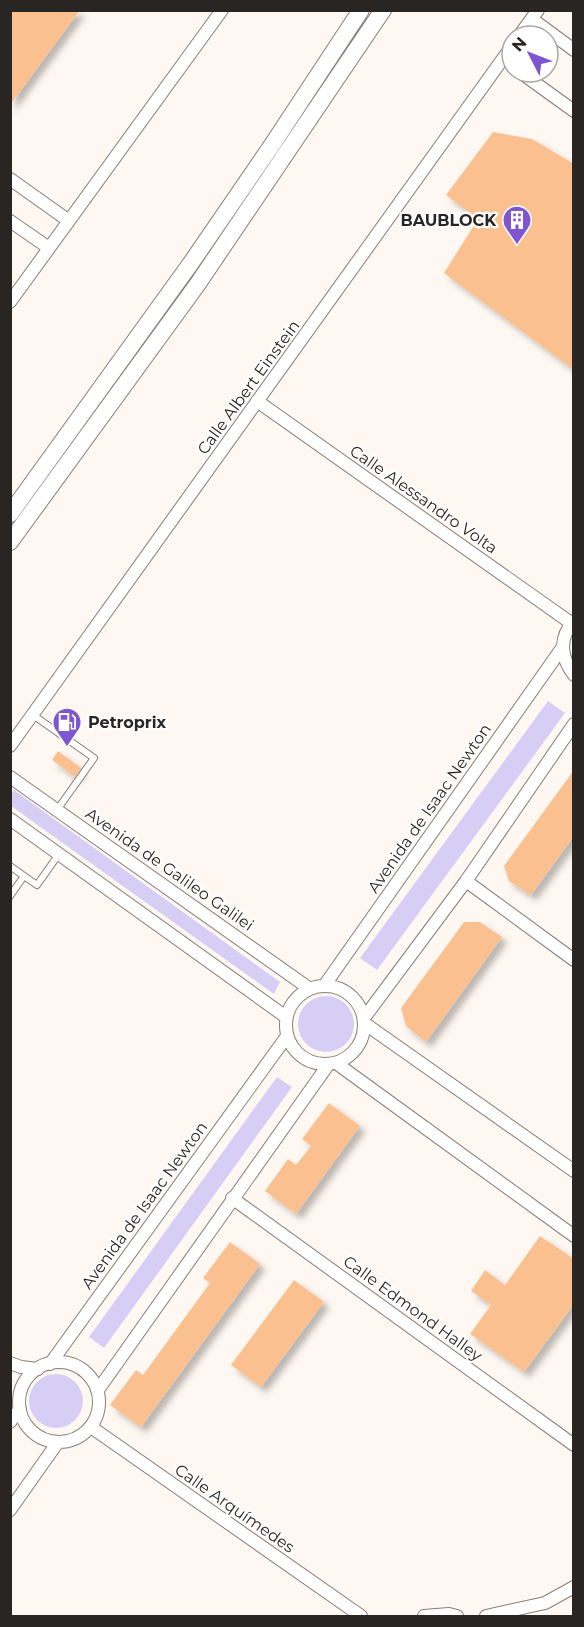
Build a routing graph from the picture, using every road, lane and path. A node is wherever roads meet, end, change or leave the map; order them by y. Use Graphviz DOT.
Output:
graph roads {
  1 [pos="222,10"];
  2 [pos="361,10"];
  3 [pos="383,10"];
  4 [pos="535,15"];
  5 [pos="573,50"];
  6 [pos="500,72"];
  7 [pos="536,84"];
  8 [pos="573,111"];
  9 [pos="10,179"];
  10 [pos="10,220"];
  11 [pos="69,221"];
  12 [pos="49,248"];
  13 [pos="10,302"];
  14 [pos="257,401"];
  15 [pos="10,514"];
  16 [pos="10,542"];
  17 [pos="572,622"];
  18 [pos="562,648"];
  19 [pos="573,675"];
  20 [pos="33,715"];
  21 [pos="573,724"];
  22 [pos="10,746"];
  23 [pos="10,777"];
  24 [pos="57,810"];
  25 [pos="11,819"];
  26 [pos="59,854"];
  27 [pos="10,866"];
  28 [pos="24,876"];
  29 [pos="466,881"];
  30 [pos="10,896"];
  31 [pos="573,960"];
  32 [pos="324,986"];
  33 [pos="310,989"];
  34 [pos="286,1017"];
  35 [pos="364,1021"];
  36 [pos="287,1036"];
  37 [pos="332,1064"];
  38 [pos="573,1171"];
  39 [pos="232,1198"];
  40 [pos="573,1236"];
  41 [pos="10,1364"];
  42 [pos="44,1366"];
  43 [pos="22,1389"];
  44 [pos="98,1390"];
  45 [pos="20,1408"];
  46 [pos="10,1422"];
  47 [pos="91,1427"];
  48 [pos="58,1442"];
  49 [pos="573,1445"];
  50 [pos="10,1510"];
  51 [pos="573,1587"];
  52 [pos="361,1617"];
  53 [pos="424,1617"];
  54 [pos="457,1617"];
  55 [pos="486,1617"];
  1 -- 11 [label="street"];
  2 -- 15 [label="main road"];
  3 -- 16 [label="main road"];
  4 -- 5 [label="street"];
  6 -- 14 [label="street, Calle Albert Einstein"];
  7 -- 8 [label="street"];
  9 -- 11 [label="street"];
  10 -- 12 [label="street"];
  11 -- 12 [label="street"];
  12 -- 13 [label="street"];
  14 -- 17 [label="street, Calle Alessandro Volta"];
  14 -- 20 [label="street, Calle Albert Einstein"];
  17 -- 18 [label="street, Avenida de Isaac Newton"];
  18 -- 19 [label="street"];
  18 -- 32 [label="street, Avenida de Isaac Newton"];
  20 -- 22 [label="street, Calle Albert Einstein"];
  20 -- 24 [label="lane"];
  21 -- 29 [label="street"];
  23 -- 24 [label="street, Avenida de Galileo Galilei"];
  24 -- 33 [label="street, Avenida de Galileo Galilei"];
  25 -- 26 [label="street"];
  26 -- 28 [label="lane"];
  26 -- 34 [label="street"];
  27 -- 28 [label="lane"];
  28 -- 30 [label="lane"];
  29 -- 31 [label="street"];
  29 -- 35 [label="street"];
  32 -- 33 [label="street"];
  32 -- 35 [label="street"];
  33 -- 34 [label="street"];
  34 -- 36 [label="street"];
  35 -- 37 [label="street"];
  35 -- 38 [label="street"];
  36 -- 37 [label="street"];
  36 -- 42 [label="street, Avenida de Isaac Newton"];
  37 -- 39 [label="street"];
  37 -- 40 [label="street"];
  39 -- 44 [label="street"];
  39 -- 49 [label="street, Calle Edmond Halley"];
  41 -- 42 [label="street"];
  41 -- 43 [label="street"];
  42 -- 43 [label="street"];
  42 -- 44 [label="street"];
  43 -- 45 [label="street"];
  44 -- 47 [label="street"];
  45 -- 46 [label="street"];
  45 -- 48 [label="street"];
  47 -- 48 [label="street"];
  47 -- 52 [label="street, Calle Arquímedes"];
  48 -- 50 [label="street"];
  51 -- 55 [label="street"];
  53 -- 54 [label="street"];
}
